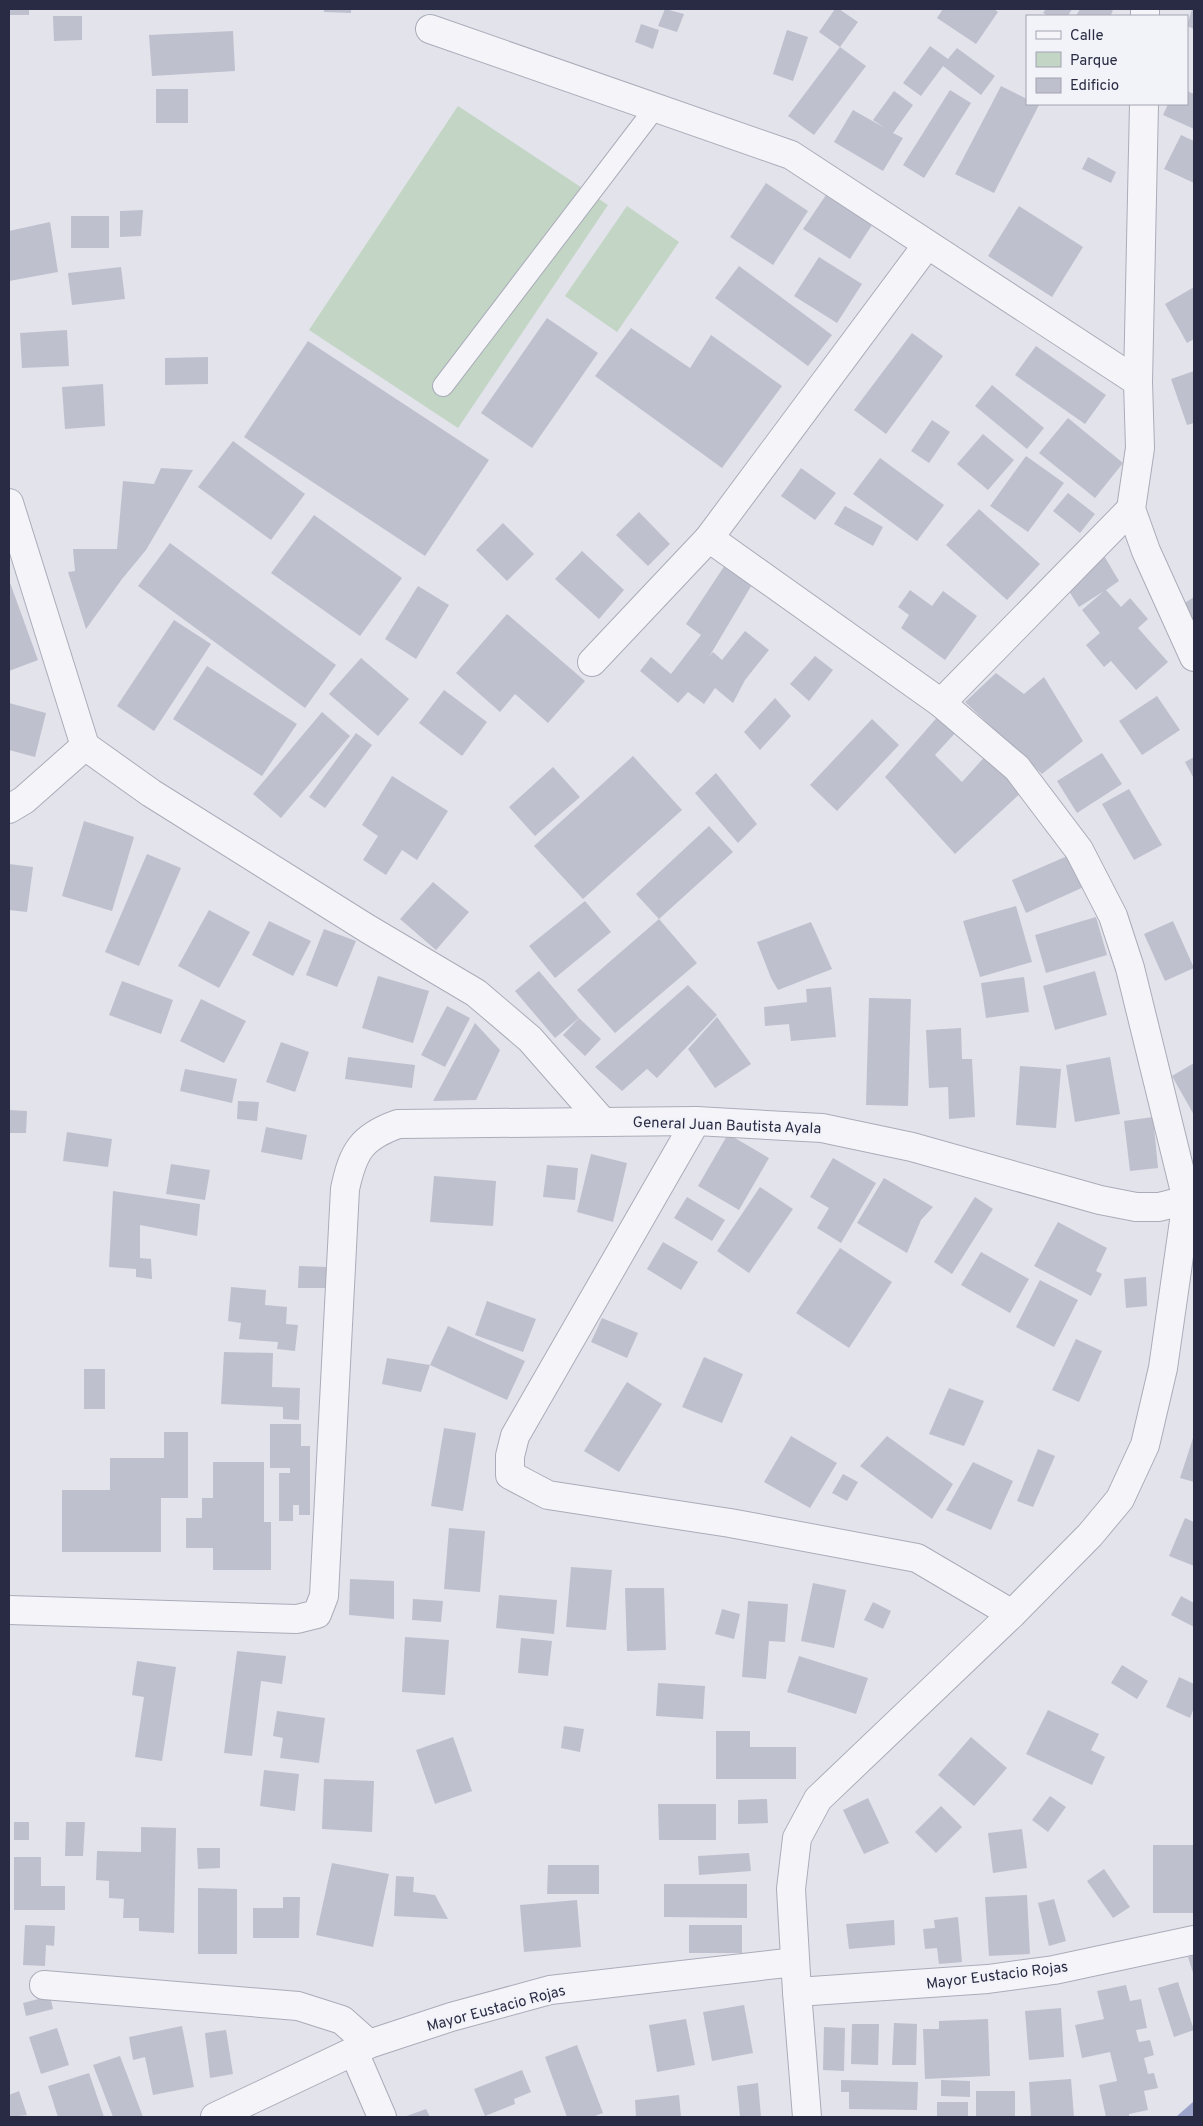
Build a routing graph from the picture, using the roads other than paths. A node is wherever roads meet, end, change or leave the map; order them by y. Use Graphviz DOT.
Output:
graph roads {
  1 [pos="430,29"];
  2 [pos="1144,105"];
  3 [pos="656,108"];
  4 [pos="927,245"];
  5 [pos="1138,382"];
  6 [pos="443,386"];
  7 [pos="1131,509"];
  8 [pos="11,518"];
  9 [pos="710,538"];
  10 [pos="1194,658"];
  11 [pos="592,662"];
  12 [pos="941,702"];
  13 [pos="85,746"];
  14 [pos="9,809"];
  15 [pos="602,1121"];
  16 [pos="696,1121"];
  17 [pos="1191,1197"];
  18 [pos="9,1610"];
  19 [pos="1012,1614"];
  20 [pos="1194,1940"];
  21 [pos="795,1962"];
  22 [pos="44,1985"];
  23 [pos="797,1992"];
  24 [pos="362,2048"];
  25 [pos="215,2117"];
  26 [pos="382,2117"];
  27 [pos="807,2117"];
  1 -- 3 [label="street"];
  2 -- 5 [label="street"];
  3 -- 4 [label="street"];
  3 -- 6 [label="lane"];
  4 -- 5 [label="street"];
  4 -- 9 [label="street"];
  5 -- 7 [label="street"];
  7 -- 10 [label="street"];
  7 -- 12 [label="street"];
  8 -- 13 [label="street"];
  9 -- 11 [label="street"];
  9 -- 12 [label="street"];
  12 -- 17 [label="street"];
  13 -- 14 [label="street"];
  13 -- 15 [label="street"];
  15 -- 16 [label="street, General Juan Bautista Ayala"];
  15 -- 18 [label="street, General Juan Bautista Ayala"];
  16 -- 17 [label="street, General Juan Bautista Ayala"];
  16 -- 19 [label="street"];
  17 -- 19 [label="street"];
  19 -- 21 [label="street"];
  20 -- 23 [label="street, Mayor Eustacio Rojas"];
  21 -- 23 [label="street"];
  21 -- 24 [label="street, Mayor Eustacio Rojas"];
  22 -- 24 [label="street"];
  23 -- 27 [label="street"];
  24 -- 25 [label="street, Mayor Eustacio Rojas"];
  24 -- 26 [label="street"];
}
